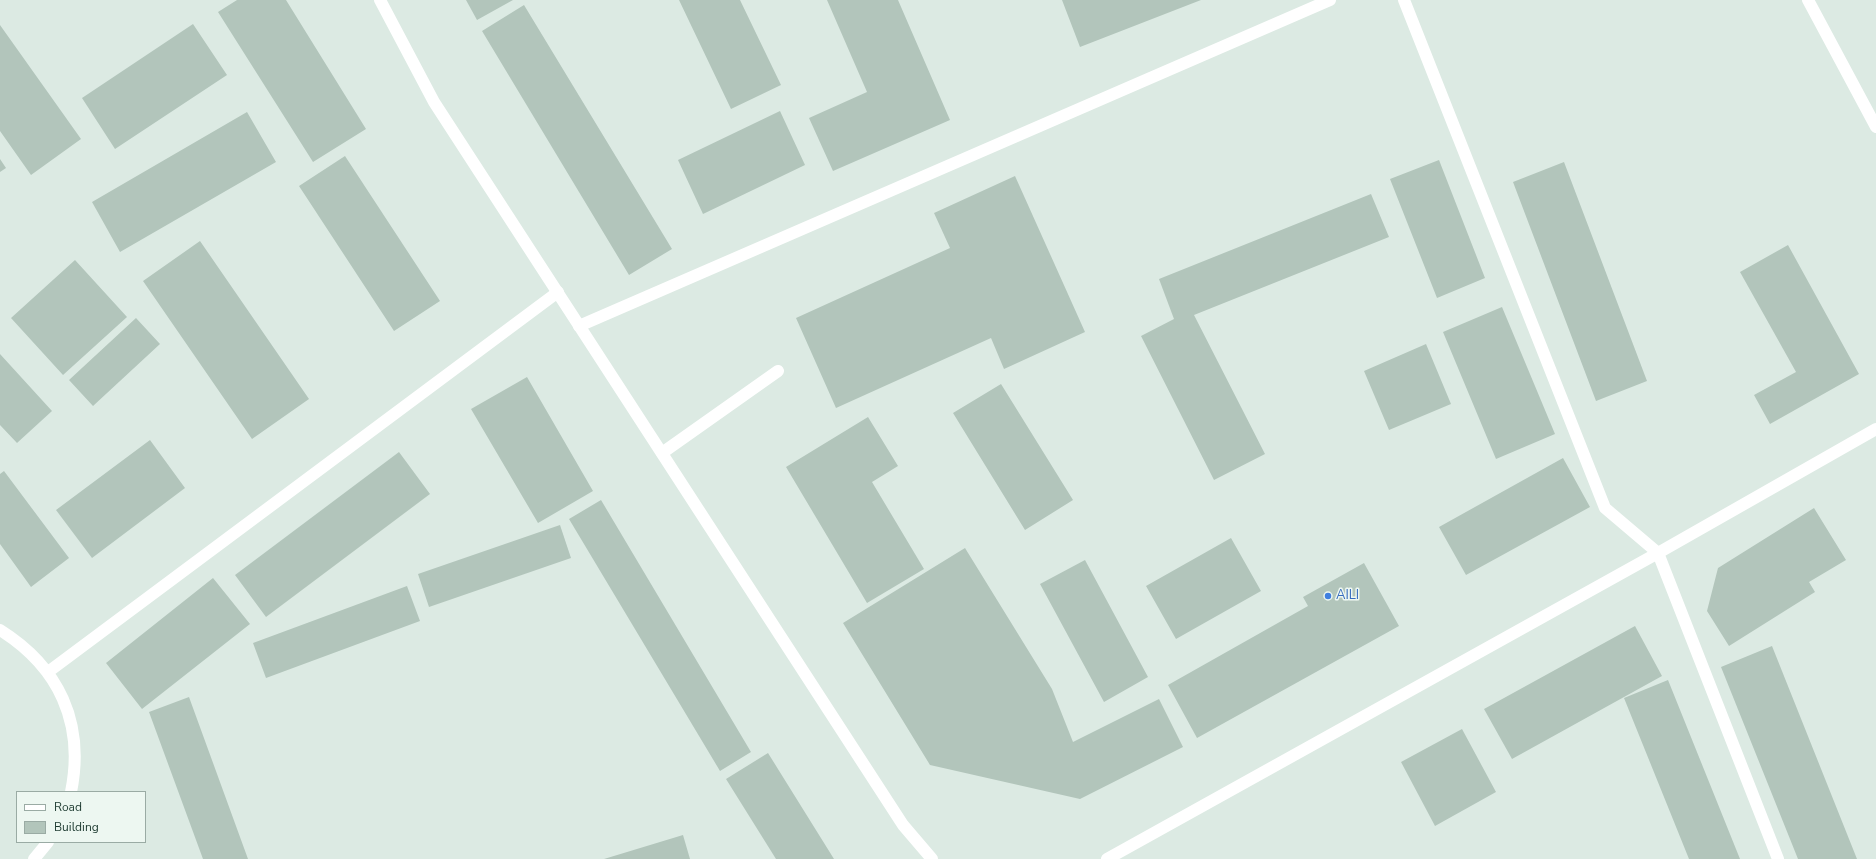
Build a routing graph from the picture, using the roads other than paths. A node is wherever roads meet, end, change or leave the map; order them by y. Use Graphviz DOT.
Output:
graph roads {
  1 [pos="380,0"];
  2 [pos="1330,0"];
  3 [pos="1404,0"];
  4 [pos="1808,0"];
  5 [pos="1876,127"];
  6 [pos="558,292"];
  7 [pos="580,326"];
  8 [pos="778,371"];
  9 [pos="1876,429"];
  10 [pos="662,453"];
  11 [pos="1658,553"];
  12 [pos="0,630"];
  13 [pos="48,672"];
  14 [pos="71,791"];
  15 [pos="47,843"];
  16 [pos="34,859"];
  17 [pos="932,859"];
  18 [pos="1107,859"];
  19 [pos="1778,859"];
  1 -- 6 [label="street"];
  2 -- 7 [label="street"];
  3 -- 11 [label="street"];
  4 -- 5 [label="street"];
  6 -- 7 [label="street"];
  6 -- 13 [label="street"];
  7 -- 10 [label="street"];
  8 -- 10 [label="street"];
  9 -- 11 [label="street"];
  10 -- 17 [label="street"];
  11 -- 18 [label="street"];
  11 -- 19 [label="street"];
  12 -- 13 [label="street"];
  13 -- 14 [label="street"];
  15 -- 16 [label="street"];
}
